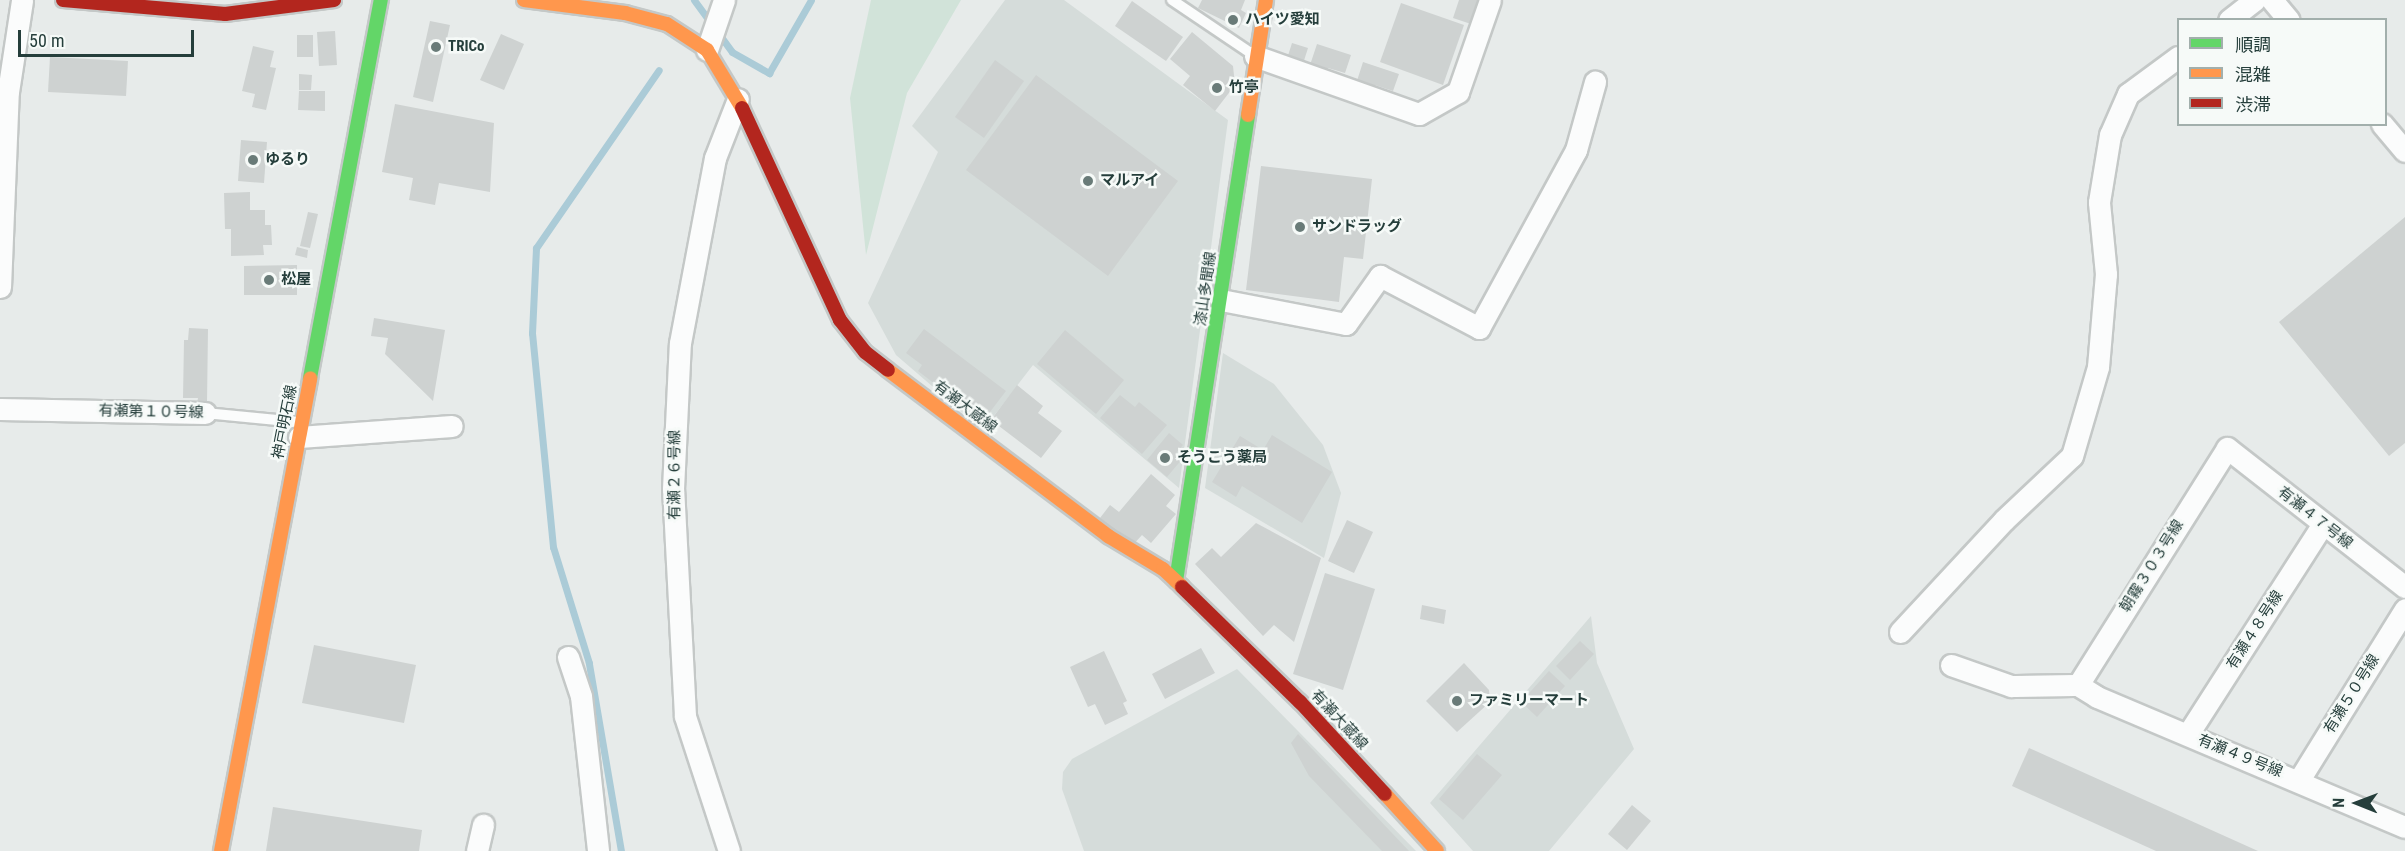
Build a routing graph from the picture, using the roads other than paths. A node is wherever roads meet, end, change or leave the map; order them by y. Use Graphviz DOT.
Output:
graph roads {
  1 [pos="22,0"];
  2 [pos="63,0"];
  3 [pos="334,0"];
  4 [pos="381,0"];
  5 [pos="524,0"];
  6 [pos="724,0"];
  7 [pos="1172,0"];
  8 [pos="1266,0"];
  9 [pos="1490,0"];
  10 [pos="2255,0"];
  11 [pos="2272,0"];
  12 [pos="226,7"];
  13 [pos="2232,18"];
  14 [pos="2287,18"];
  15 [pos="707,50"];
  16 [pos="1255,57"];
  17 [pos="2177,58"];
  18 [pos="1595,82"];
  19 [pos="4,92"];
  20 [pos="738,99"];
  21 [pos="2384,126"];
  22 [pos="2405,151"];
  23 [pos="0,287"];
  24 [pos="1221,300"];
  25 [pos="0,409"];
  26 [pos="206,413"];
  27 [pos="452,426"];
  28 [pos="300,429"];
  29 [pos="2227,448"];
  30 [pos="2322,525"];
  31 [pos="1176,581"];
  32 [pos="2405,587"];
  33 [pos="2405,609"];
  34 [pos="1900,632"];
  35 [pos="568,657"];
  36 [pos="1951,665"];
  37 [pos="2078,685"];
  38 [pos="2188,734"];
  39 [pos="2299,780"];
  40 [pos="483,825"];
  41 [pos="2404,825"];
  42 [pos="221,851"];
  43 [pos="477,851"];
  44 [pos="598,851"];
  45 [pos="729,851"];
  46 [pos="1437,851"];
  1 -- 19 [label="street"];
  2 -- 12 [label="main road"];
  3 -- 12 [label="main road"];
  4 -- 28 [label="main road, 神戸明石線"];
  5 -- 15 [label="main road, 有瀬大蔵線"];
  6 -- 15 [label="street"];
  7 -- 16 [label="lane"];
  8 -- 16 [label="main road, 漆山多聞線"];
  9 -- 16 [label="street"];
  10 -- 13 [label="street"];
  11 -- 14 [label="street"];
  15 -- 20 [label="main road, 有瀬大蔵線"];
  16 -- 24 [label="main road, 漆山多聞線"];
  17 -- 34 [label="street"];
  18 -- 24 [label="street"];
  19 -- 23 [label="street"];
  20 -- 31 [label="main road, 有瀬大蔵線"];
  20 -- 45 [label="street, 有瀬２６号線"];
  21 -- 22 [label="street"];
  24 -- 31 [label="main road, 漆山多聞線"];
  25 -- 26 [label="street, 有瀬第１０号線"];
  26 -- 28 [label="lane, 有瀬第１０号線"];
  27 -- 28 [label="street, 有瀬第１０号線"];
  28 -- 42 [label="main road, 神戸明石線"];
  29 -- 30 [label="street, 有瀬４７号線"];
  29 -- 37 [label="street, 朝霧３０３号線"];
  30 -- 32 [label="street, 有瀬４７号線"];
  30 -- 38 [label="street, 有瀬４８号線"];
  31 -- 46 [label="main road, 有瀬大蔵線"];
  33 -- 39 [label="street, 有瀬５０号線"];
  35 -- 44 [label="street"];
  36 -- 37 [label="street"];
  37 -- 38 [label="street, 有瀬４９号線"];
  38 -- 39 [label="street, 有瀬４９号線"];
  39 -- 41 [label="street, 有瀬４９号線"];
  40 -- 43 [label="street"];
}
